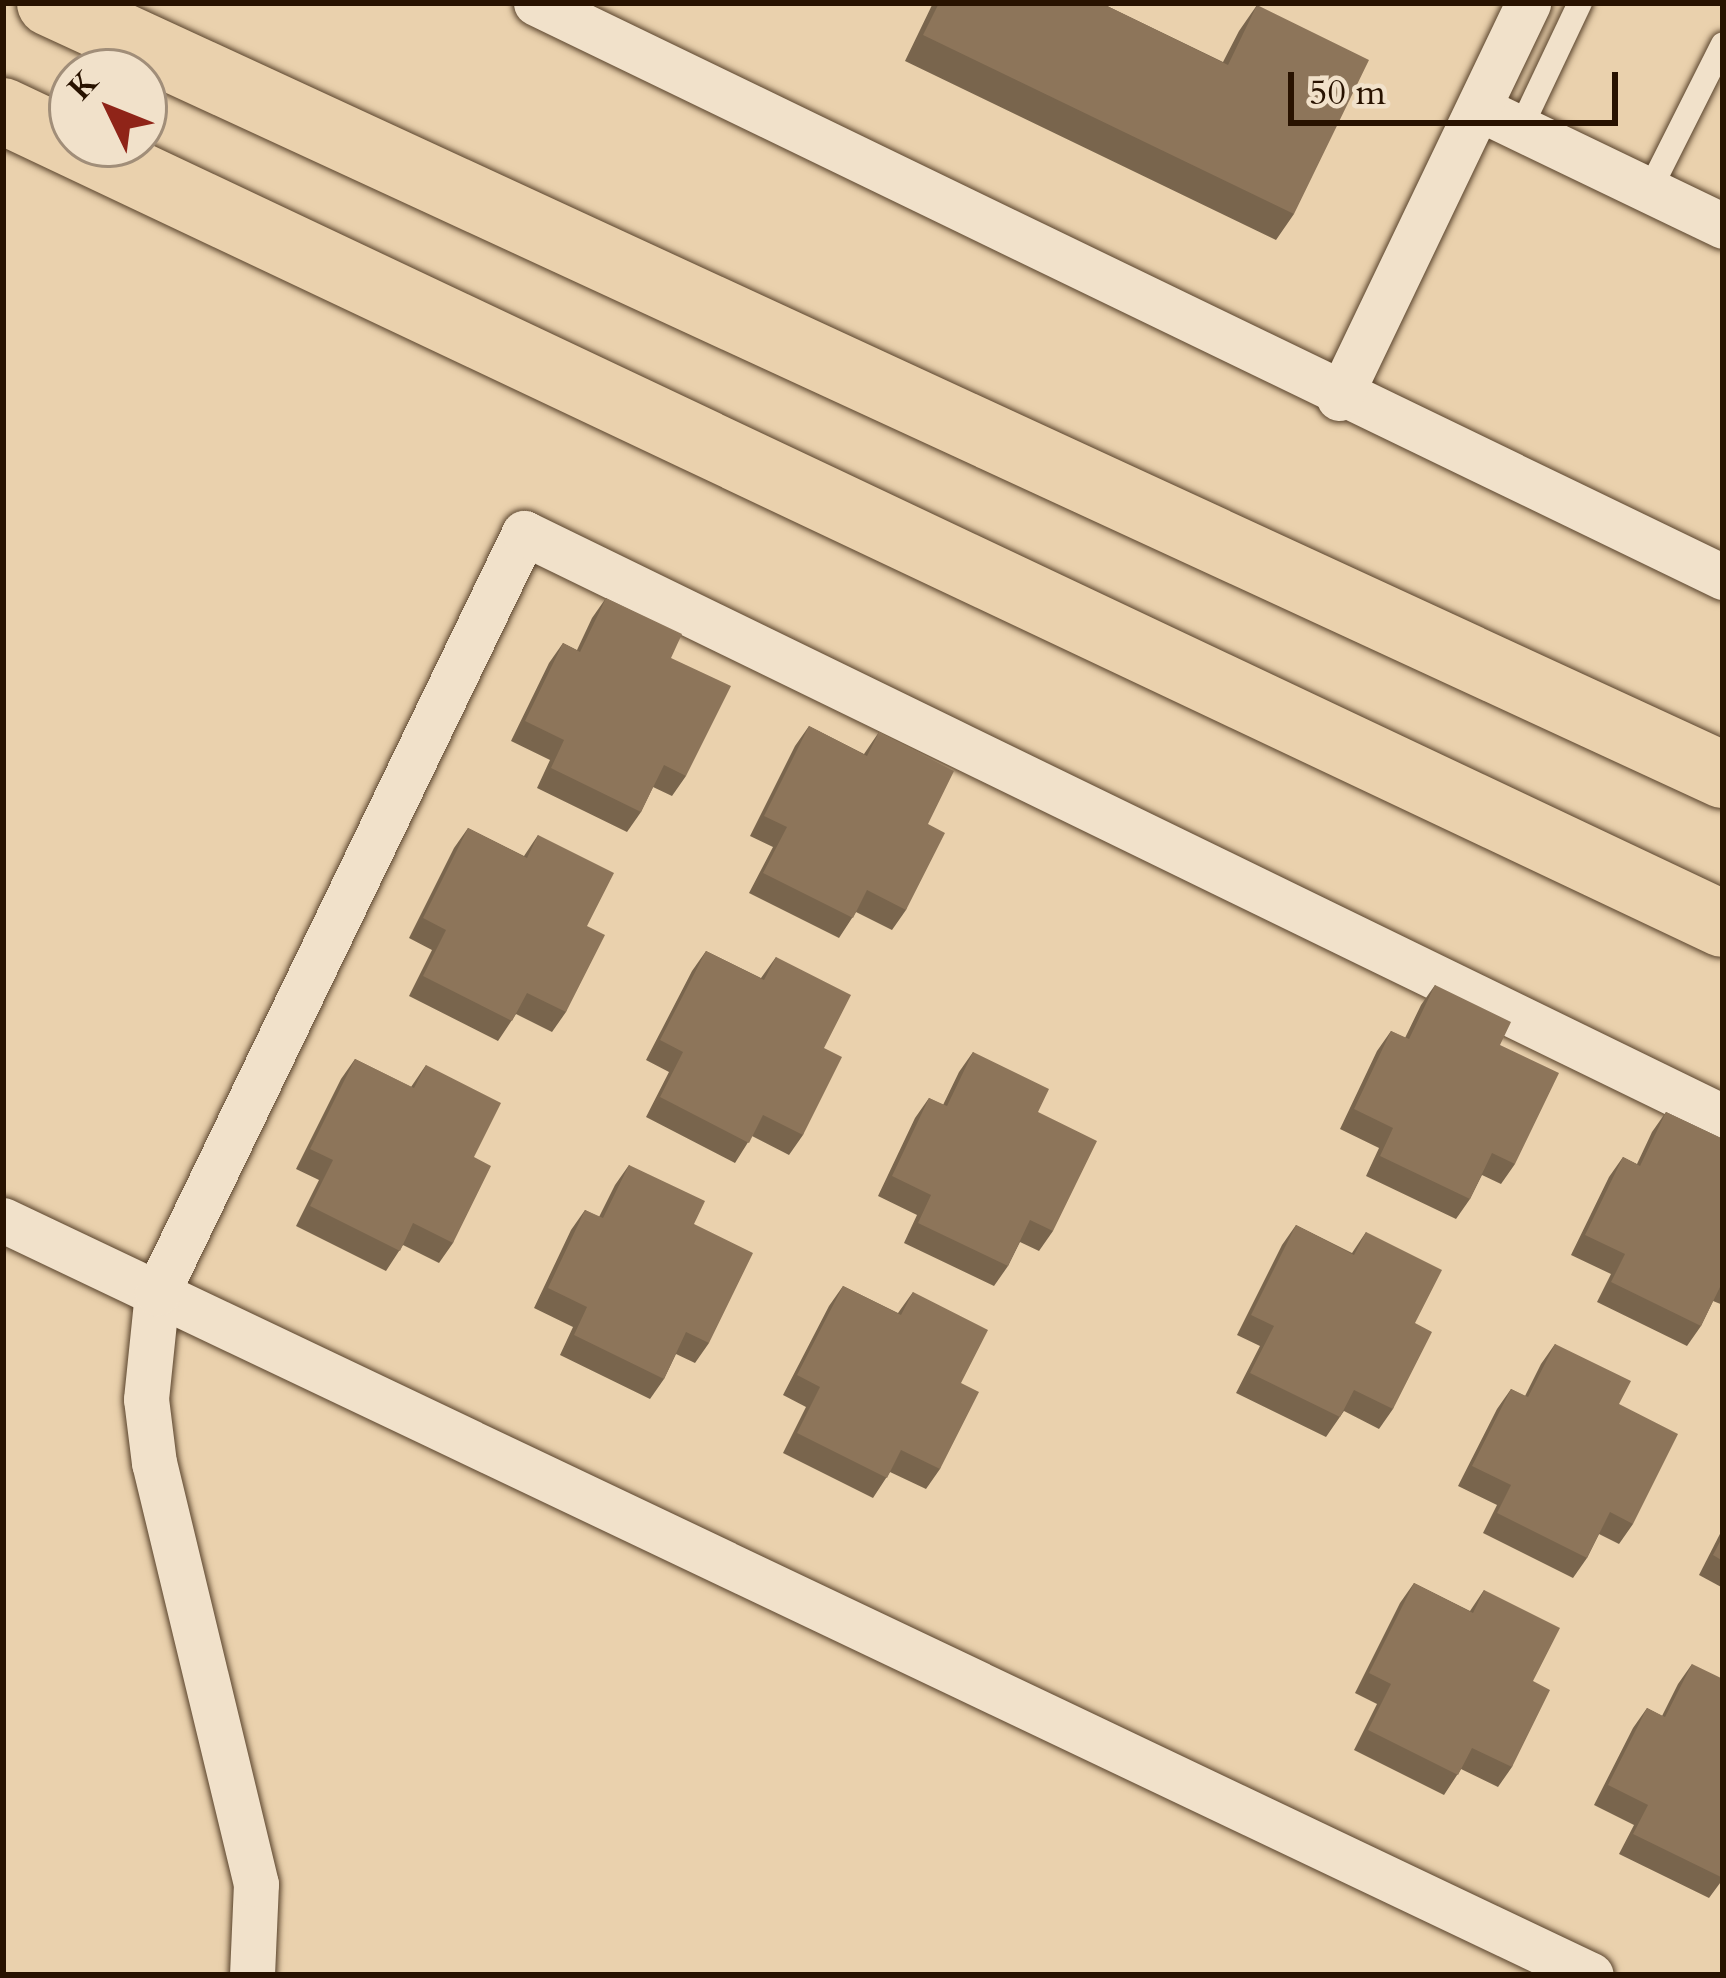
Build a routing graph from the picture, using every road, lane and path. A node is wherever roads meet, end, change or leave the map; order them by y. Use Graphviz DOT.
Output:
graph roads {
  1 [pos="50,3"];
  2 [pos="536,3"];
  3 [pos="1528,3"];
  4 [pos="1580,3"];
  5 [pos="1723,44"];
  6 [pos="3,112"];
  7 [pos="1502,117"];
  8 [pos="1650,189"];
  9 [pos="1723,226"];
  10 [pos="1339,398"];
  11 [pos="1723,577"];
  12 [pos="1723,775"];
  13 [pos="1723,924"];
  14 [pos="1723,1117"];
  15 [pos="3,1220"];
  16 [pos="157,1293"];
  17 [pos="252,1975"];
  18 [pos="1591,1975"];
  1 -- 12 [label="highway"];
  2 -- 10 [label="street"];
  3 -- 7 [label="street"];
  4 -- 7 [label="lane"];
  5 -- 8 [label="lane"];
  6 -- 13 [label="highway"];
  7 -- 8 [label="street"];
  7 -- 10 [label="street"];
  8 -- 9 [label="street"];
  10 -- 11 [label="street"];
  14 -- 16 [label="street"];
  15 -- 16 [label="street"];
  16 -- 17 [label="street"];
  16 -- 18 [label="street"];
}
